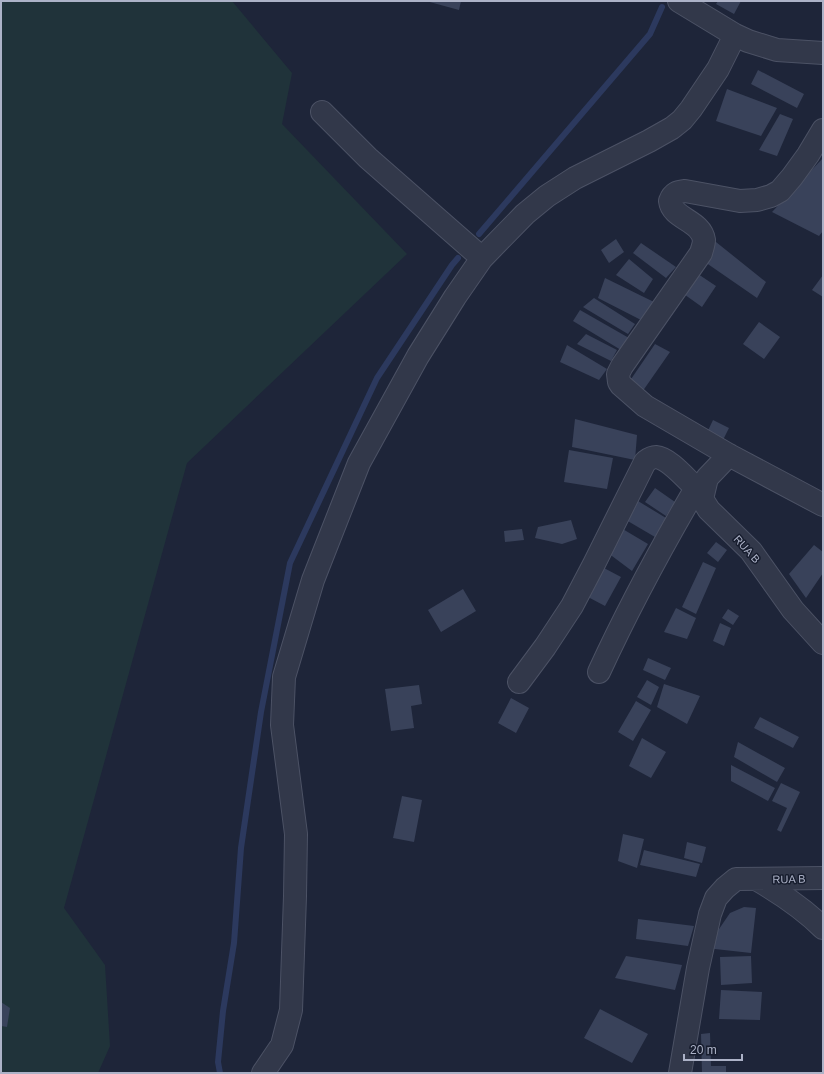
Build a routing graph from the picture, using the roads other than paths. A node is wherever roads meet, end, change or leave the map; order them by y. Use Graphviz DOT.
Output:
graph roads {
  1 [pos="679,1"];
  2 [pos="736,36"];
  3 [pos="823,53"];
  4 [pos="322,112"];
  5 [pos="823,130"];
  6 [pos="482,258"];
  7 [pos="729,455"];
  8 [pos="701,483"];
  9 [pos="823,505"];
  10 [pos="823,643"];
  11 [pos="598,672"];
  12 [pos="519,682"];
  13 [pos="823,878"];
  14 [pos="756,879"];
  15 [pos="823,928"];
  16 [pos="262,1073"];
  17 [pos="680,1073"];
  1 -- 2 [label="street"];
  2 -- 3 [label="street"];
  2 -- 6 [label="street"];
  4 -- 6 [label="street"];
  5 -- 7 [label="street"];
  6 -- 16 [label="street"];
  7 -- 8 [label="street"];
  7 -- 9 [label="street"];
  8 -- 10 [label="street, RUA B"];
  8 -- 11 [label="street"];
  8 -- 12 [label="street"];
  13 -- 14 [label="street, RUA B"];
  14 -- 15 [label="street"];
  14 -- 17 [label="street, RUA B"];
}
